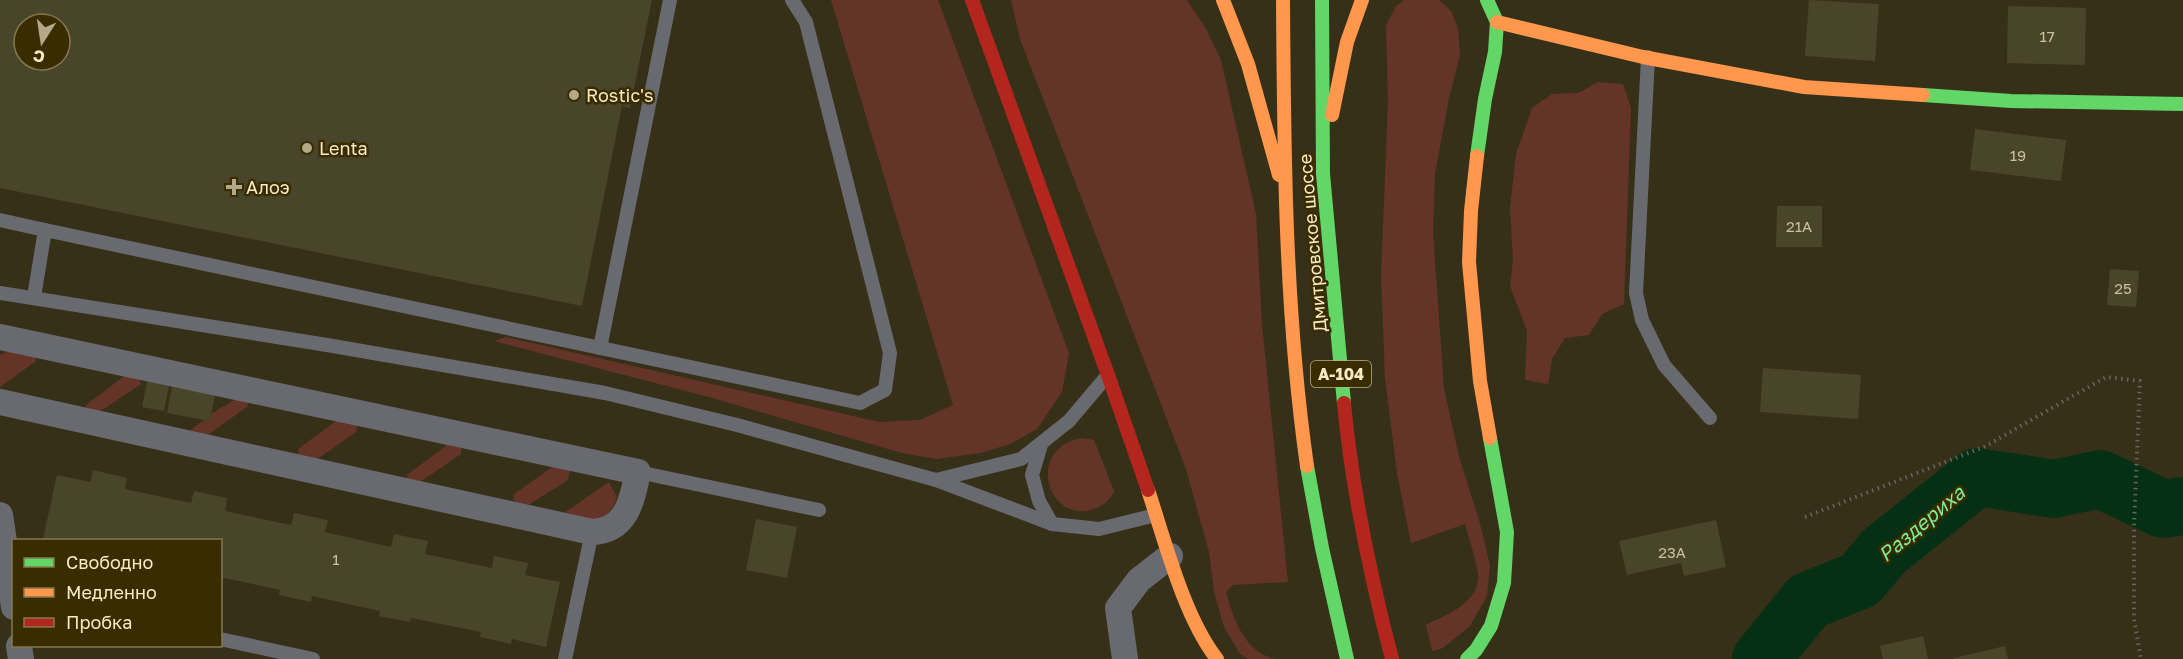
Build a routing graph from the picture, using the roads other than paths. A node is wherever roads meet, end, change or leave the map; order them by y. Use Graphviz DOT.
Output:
graph roads {
  1 [pos="670,0"];
  2 [pos="792,0"];
  3 [pos="972,0"];
  4 [pos="985,0"];
  5 [pos="1223,0"];
  6 [pos="1283,0"];
  7 [pos="1322,0"];
  8 [pos="1362,0"];
  9 [pos="1487,0"];
  10 [pos="1497,22"];
  11 [pos="986,41"];
  12 [pos="1648,57"];
  13 [pos="2183,104"];
  14 [pos="1323,174"];
  15 [pos="1284,192"];
  16 [pos="0,220"];
  17 [pos="45,230"];
  18 [pos="0,293"];
  19 [pos="34,297"];
  20 [pos="0,337"];
  21 [pos="600,348"];
  22 [pos="1108,375"];
  23 [pos="0,402"];
  24 [pos="1710,418"];
  25 [pos="1041,445"];
  26 [pos="638,472"];
  27 [pos="936,480"];
  28 [pos="819,510"];
  29 [pos="0,515"];
  30 [pos="1158,515"];
  31 [pos="1052,524"];
  32 [pos="592,532"];
  33 [pos="1170,556"];
  34 [pos="12,593"];
  35 [pos="222,639"];
  36 [pos="313,659"];
  37 [pos="565,659"];
  38 [pos="1125,659"];
  39 [pos="1217,659"];
  40 [pos="1347,659"];
  41 [pos="1392,659"];
  42 [pos="1467,659"];
  1 -- 21 [label="lane"];
  2 -- 21 [label="lane"];
  3 -- 11 [label="main road"];
  4 -- 11 [label="main road"];
  5 -- 15 [label="main road"];
  6 -- 15 [label="main road, Дмитровское шоссе / А-104"];
  7 -- 14 [label="main road, Дмитровское шоссе / А-104"];
  8 -- 14 [label="main road"];
  9 -- 10 [label="main road"];
  10 -- 12 [label="main road"];
  10 -- 42 [label="main road"];
  11 -- 22 [label="main road"];
  12 -- 13 [label="main road"];
  12 -- 24 [label="lane"];
  14 -- 41 [label="main road, Дмитровское шоссе / А-104"];
  15 -- 40 [label="main road, Дмитровское шоссе / А-104"];
  16 -- 17 [label="lane"];
  17 -- 19 [label="lane"];
  17 -- 21 [label="lane"];
  18 -- 19 [label="lane"];
  19 -- 27 [label="lane"];
  20 -- 26 [label="street"];
  22 -- 25 [label="lane"];
  22 -- 30 [label="main road"];
  23 -- 32 [label="street"];
  25 -- 27 [label="lane"];
  25 -- 31 [label="lane"];
  26 -- 28 [label="lane"];
  26 -- 32 [label="street"];
  27 -- 31 [label="lane"];
  29 -- 34 [label="street"];
  30 -- 31 [label="lane"];
  30 -- 33 [label="main road"];
  32 -- 37 [label="lane"];
  33 -- 38 [label="street"];
  33 -- 39 [label="main road"];
  35 -- 36 [label="lane"];
}
